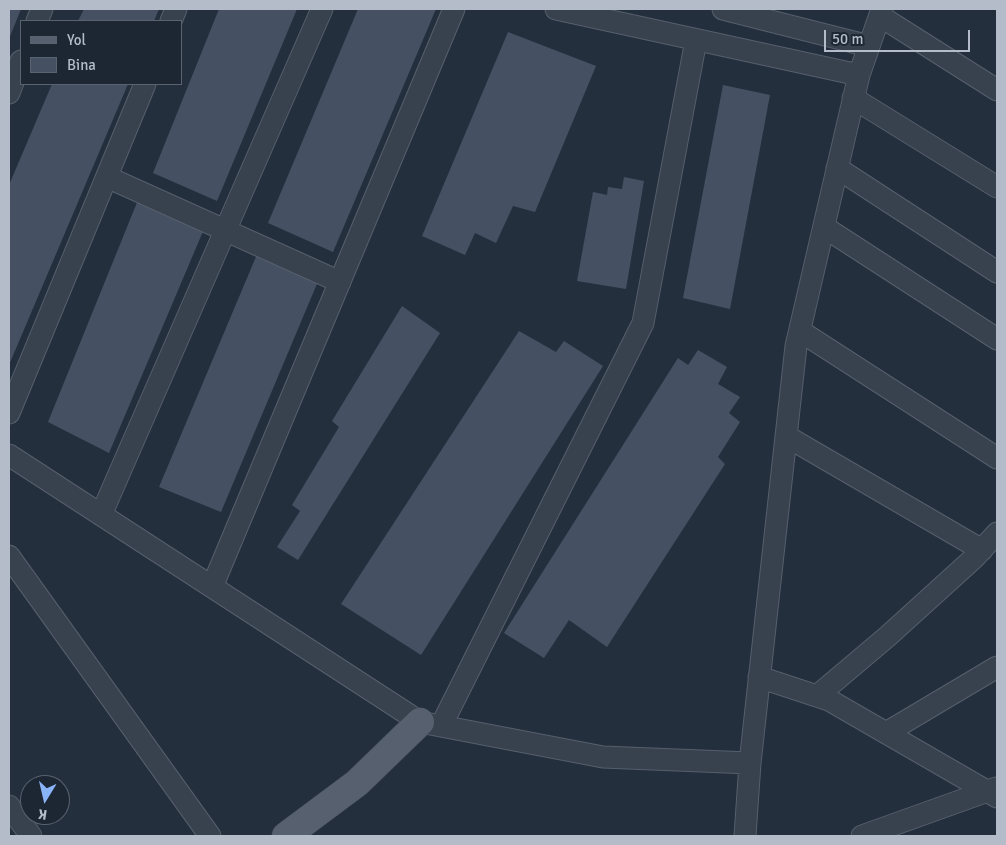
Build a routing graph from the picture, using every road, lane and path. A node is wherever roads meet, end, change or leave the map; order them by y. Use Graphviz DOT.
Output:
graph roads {
  1 [pos="322,9"];
  2 [pos="454,9"];
  3 [pos="556,9"];
  4 [pos="723,9"];
  5 [pos="881,12"];
  6 [pos="696,40"];
  7 [pos="869,46"];
  8 [pos="20,64"];
  9 [pos="859,75"];
  10 [pos="145,85"];
  11 [pos="997,90"];
  12 [pos="9,93"];
  13 [pos="853,98"];
  14 [pos="837,168"];
  15 [pos="107,177"];
  16 [pos="997,187"];
  17 [pos="824,227"];
  18 [pos="226,231"];
  19 [pos="997,272"];
  20 [pos="340,282"];
  21 [pos="800,331"];
  22 [pos="997,339"];
  23 [pos="9,413"];
  24 [pos="786,436"];
  25 [pos="9,456"];
  26 [pos="997,458"];
  27 [pos="102,515"];
  28 [pos="992,542"];
  29 [pos="9,556"];
  30 [pos="212,587"];
  31 [pos="997,668"];
  32 [pos="759,677"];
  33 [pos="817,696"];
  34 [pos="431,724"];
  35 [pos="886,733"];
  36 [pos="750,764"];
  37 [pos="993,792"];
  38 [pos="9,806"];
  39 [pos="31,836"];
  40 [pos="210,836"];
  41 [pos="286,836"];
  42 [pos="745,836"];
  43 [pos="862,836"];
  1 -- 18 [label="street"];
  2 -- 20 [label="street"];
  3 -- 6 [label="street"];
  4 -- 7 [label="street"];
  5 -- 7 [label="street"];
  5 -- 11 [label="street"];
  6 -- 9 [label="street"];
  6 -- 34 [label="street"];
  7 -- 9 [label="street"];
  8 -- 12 [label="street"];
  9 -- 13 [label="street"];
  10 -- 15 [label="street"];
  13 -- 14 [label="street"];
  13 -- 16 [label="street"];
  14 -- 17 [label="street"];
  14 -- 19 [label="street"];
  15 -- 18 [label="street"];
  15 -- 23 [label="street"];
  17 -- 21 [label="street"];
  17 -- 22 [label="street"];
  18 -- 20 [label="street"];
  18 -- 27 [label="street"];
  20 -- 30 [label="street"];
  21 -- 24 [label="street"];
  21 -- 26 [label="street"];
  24 -- 28 [label="street"];
  24 -- 32 [label="street"];
  25 -- 27 [label="street"];
  27 -- 30 [label="street"];
  28 -- 33 [label="street"];
  29 -- 40 [label="street"];
  30 -- 34 [label="street"];
  31 -- 35 [label="street"];
  32 -- 33 [label="street"];
  32 -- 36 [label="street"];
  33 -- 35 [label="street"];
  34 -- 36 [label="street"];
  34 -- 41 [label="main road"];
  35 -- 37 [label="street"];
  36 -- 42 [label="street"];
  37 -- 43 [label="street"];
  38 -- 39 [label="street"];
}
